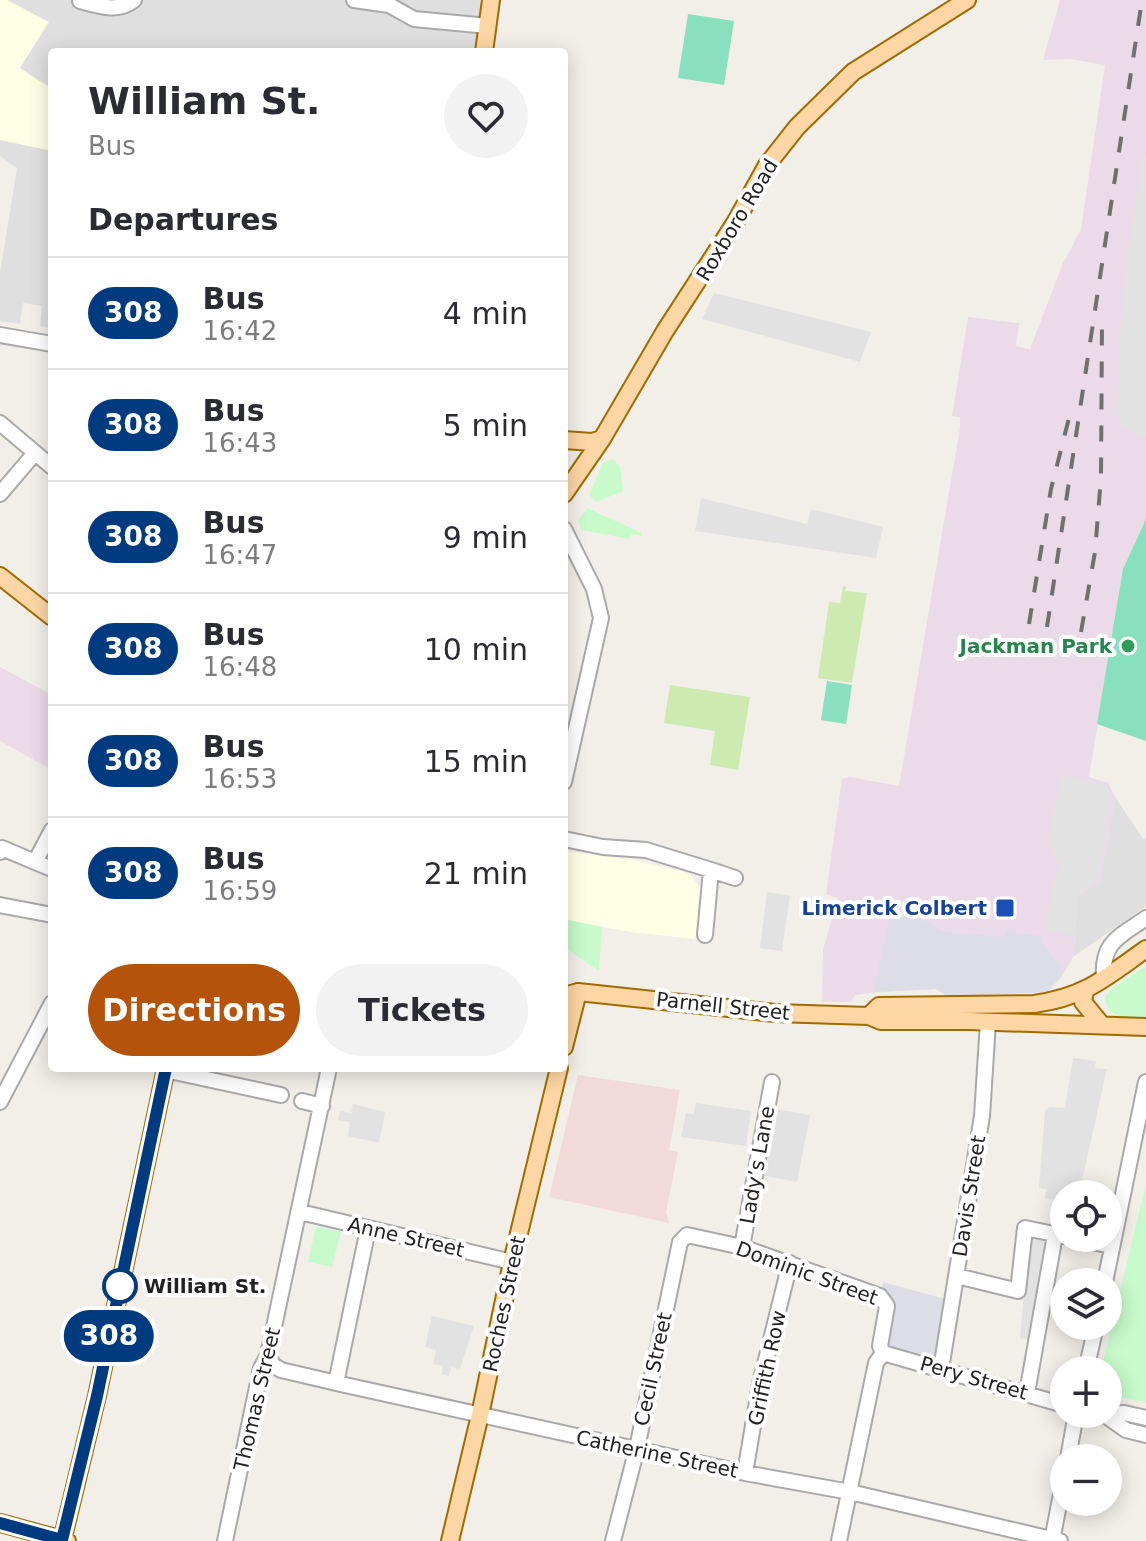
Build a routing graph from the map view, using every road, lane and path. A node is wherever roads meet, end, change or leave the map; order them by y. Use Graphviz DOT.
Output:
graph roads {
  1 [pos="80,0"];
  2 [pos="134,0"];
  3 [pos="354,0"];
  4 [pos="491,0"];
  5 [pos="959,2"];
  6 [pos="488,26"];
  7 [pos="485,48"];
  8 [pos="0,335"];
  9 [pos="48,343"];
  10 [pos="0,423"];
  11 [pos="602,439"];
  12 [pos="568,440"];
  13 [pos="42,459"];
  14 [pos="568,488"];
  15 [pos="0,494"];
  16 [pos="568,537"];
  17 [pos="0,576"];
  18 [pos="48,614"];
  19 [pos="568,764"];
  20 [pos="48,838"];
  21 [pos="568,840"];
  22 [pos="0,852"];
  23 [pos="35,862"];
  24 [pos="48,867"];
  25 [pos="711,870"];
  26 [pos="735,878"];
  27 [pos="0,905"];
  28 [pos="48,914"];
  29 [pos="1146,918"];
  30 [pos="705,935"];
  31 [pos="1146,949"];
  32 [pos="1104,979"];
  33 [pos="569,990"];
  34 [pos="1085,991"];
  35 [pos="48,1011"];
  36 [pos="869,1016"];
  37 [pos="988,1022"];
  38 [pos="1101,1024"];
  39 [pos="1146,1027"];
  40 [pos="165,1072"];
  41 [pos="179,1072"];
  42 [pos="328,1072"];
  43 [pos="558,1072"];
  44 [pos="772,1082"];
  45 [pos="1146,1082"];
  46 [pos="281,1095"];
  47 [pos="302,1101"];
  48 [pos="0,1102"];
  49 [pos="322,1106"];
  50 [pos="1122,1198"];
  51 [pos="300,1212"];
  52 [pos="368,1229"];
  53 [pos="1050,1234"];
  54 [pos="680,1242"];
  55 [pos="742,1247"];
  56 [pos="1056,1252"];
  57 [pos="512,1262"];
  58 [pos="790,1263"];
  59 [pos="957,1276"];
  60 [pos="883,1353"];
  61 [pos="268,1355"];
  62 [pos="941,1369"];
  63 [pos="336,1383"];
  64 [pos="1027,1393"];
  65 [pos="1050,1400"];
  66 [pos="1122,1413"];
  67 [pos="480,1415"];
  68 [pos="1146,1418"];
  69 [pos="1122,1428"];
  70 [pos="1146,1435"];
  71 [pos="637,1448"];
  72 [pos="745,1473"];
  73 [pos="850,1492"];
  74 [pos="1058,1516"];
  75 [pos="0,1523"];
  76 [pos="1055,1540"];
  77 [pos="63,1541"];
  78 [pos="225,1541"];
  79 [pos="450,1541"];
  80 [pos="613,1541"];
  81 [pos="839,1541"];
  1 -- 2 [label="street"];
  3 -- 6 [label="street"];
  4 -- 6 [label="main road"];
  5 -- 11 [label="main road, Roxboro Road"];
  6 -- 7 [label="main road"];
  8 -- 9 [label="street"];
  10 -- 13 [label="street"];
  11 -- 12 [label="main road"];
  11 -- 14 [label="main road, Roxboro Road"];
  13 -- 15 [label="street"];
  16 -- 19 [label="street"];
  17 -- 18 [label="main road"];
  20 -- 23 [label="street"];
  21 -- 25 [label="street"];
  22 -- 23 [label="street"];
  23 -- 24 [label="street"];
  25 -- 26 [label="street"];
  25 -- 30 [label="street"];
  27 -- 28 [label="street"];
  29 -- 32 [label="street"];
  31 -- 32 [label="main road, Parnell Street"];
  32 -- 34 [label="main road, Parnell Street"];
  33 -- 36 [label="main road, Parnell Street"];
  34 -- 36 [label="main road, Parnell Street"];
  34 -- 38 [label="main road"];
  35 -- 48 [label="street"];
  36 -- 37 [label="main road, Parnell Street"];
  37 -- 38 [label="main road, Parnell Street"];
  37 -- 59 [label="street, Davis Street"];
  38 -- 39 [label="main road, Parnell Street"];
  40 -- 77 [label="main road"];
  41 -- 46 [label="street"];
  42 -- 49 [label="street, Thomas Street"];
  43 -- 57 [label="main road, Roches Street"];
  44 -- 55 [label="street, Lady’s Lane"];
  45 -- 50 [label="street"];
  47 -- 49 [label="street"];
  49 -- 51 [label="street, Thomas Street"];
  51 -- 52 [label="street, Anne Street"];
  51 -- 61 [label="street, Thomas Street"];
  52 -- 57 [label="street, Anne Street"];
  52 -- 63 [label="street"];
  53 -- 59 [label="street"];
  54 -- 55 [label="street, Dominic Street"];
  54 -- 71 [label="street, Cecil Street"];
  55 -- 58 [label="street, Dominic Street"];
  56 -- 64 [label="street"];
  57 -- 67 [label="main road, Roches Street"];
  58 -- 60 [label="street, Dominic Street"];
  58 -- 72 [label="street, Griffith Row"];
  59 -- 62 [label="street, Davis Street"];
  60 -- 62 [label="street, Pery Street"];
  60 -- 73 [label="street, Dominic Street"];
  61 -- 63 [label="street, Catherine Street"];
  61 -- 78 [label="street, Thomas Street"];
  62 -- 64 [label="street, Pery Street"];
  63 -- 67 [label="street, Catherine Street"];
  64 -- 65 [label="street, Pery Street"];
  66 -- 68 [label="street"];
  67 -- 71 [label="street, Catherine Street"];
  67 -- 79 [label="main road, Roches Street"];
  69 -- 70 [label="street"];
  71 -- 72 [label="street, Catherine Street"];
  71 -- 80 [label="street, Cecil Street"];
  72 -- 73 [label="street, Catherine Street"];
  73 -- 76 [label="street, Catherine Street"];
  73 -- 81 [label="street, Dominic Street"];
  74 -- 76 [label="street"];
  75 -- 77 [label="main road"];
}
